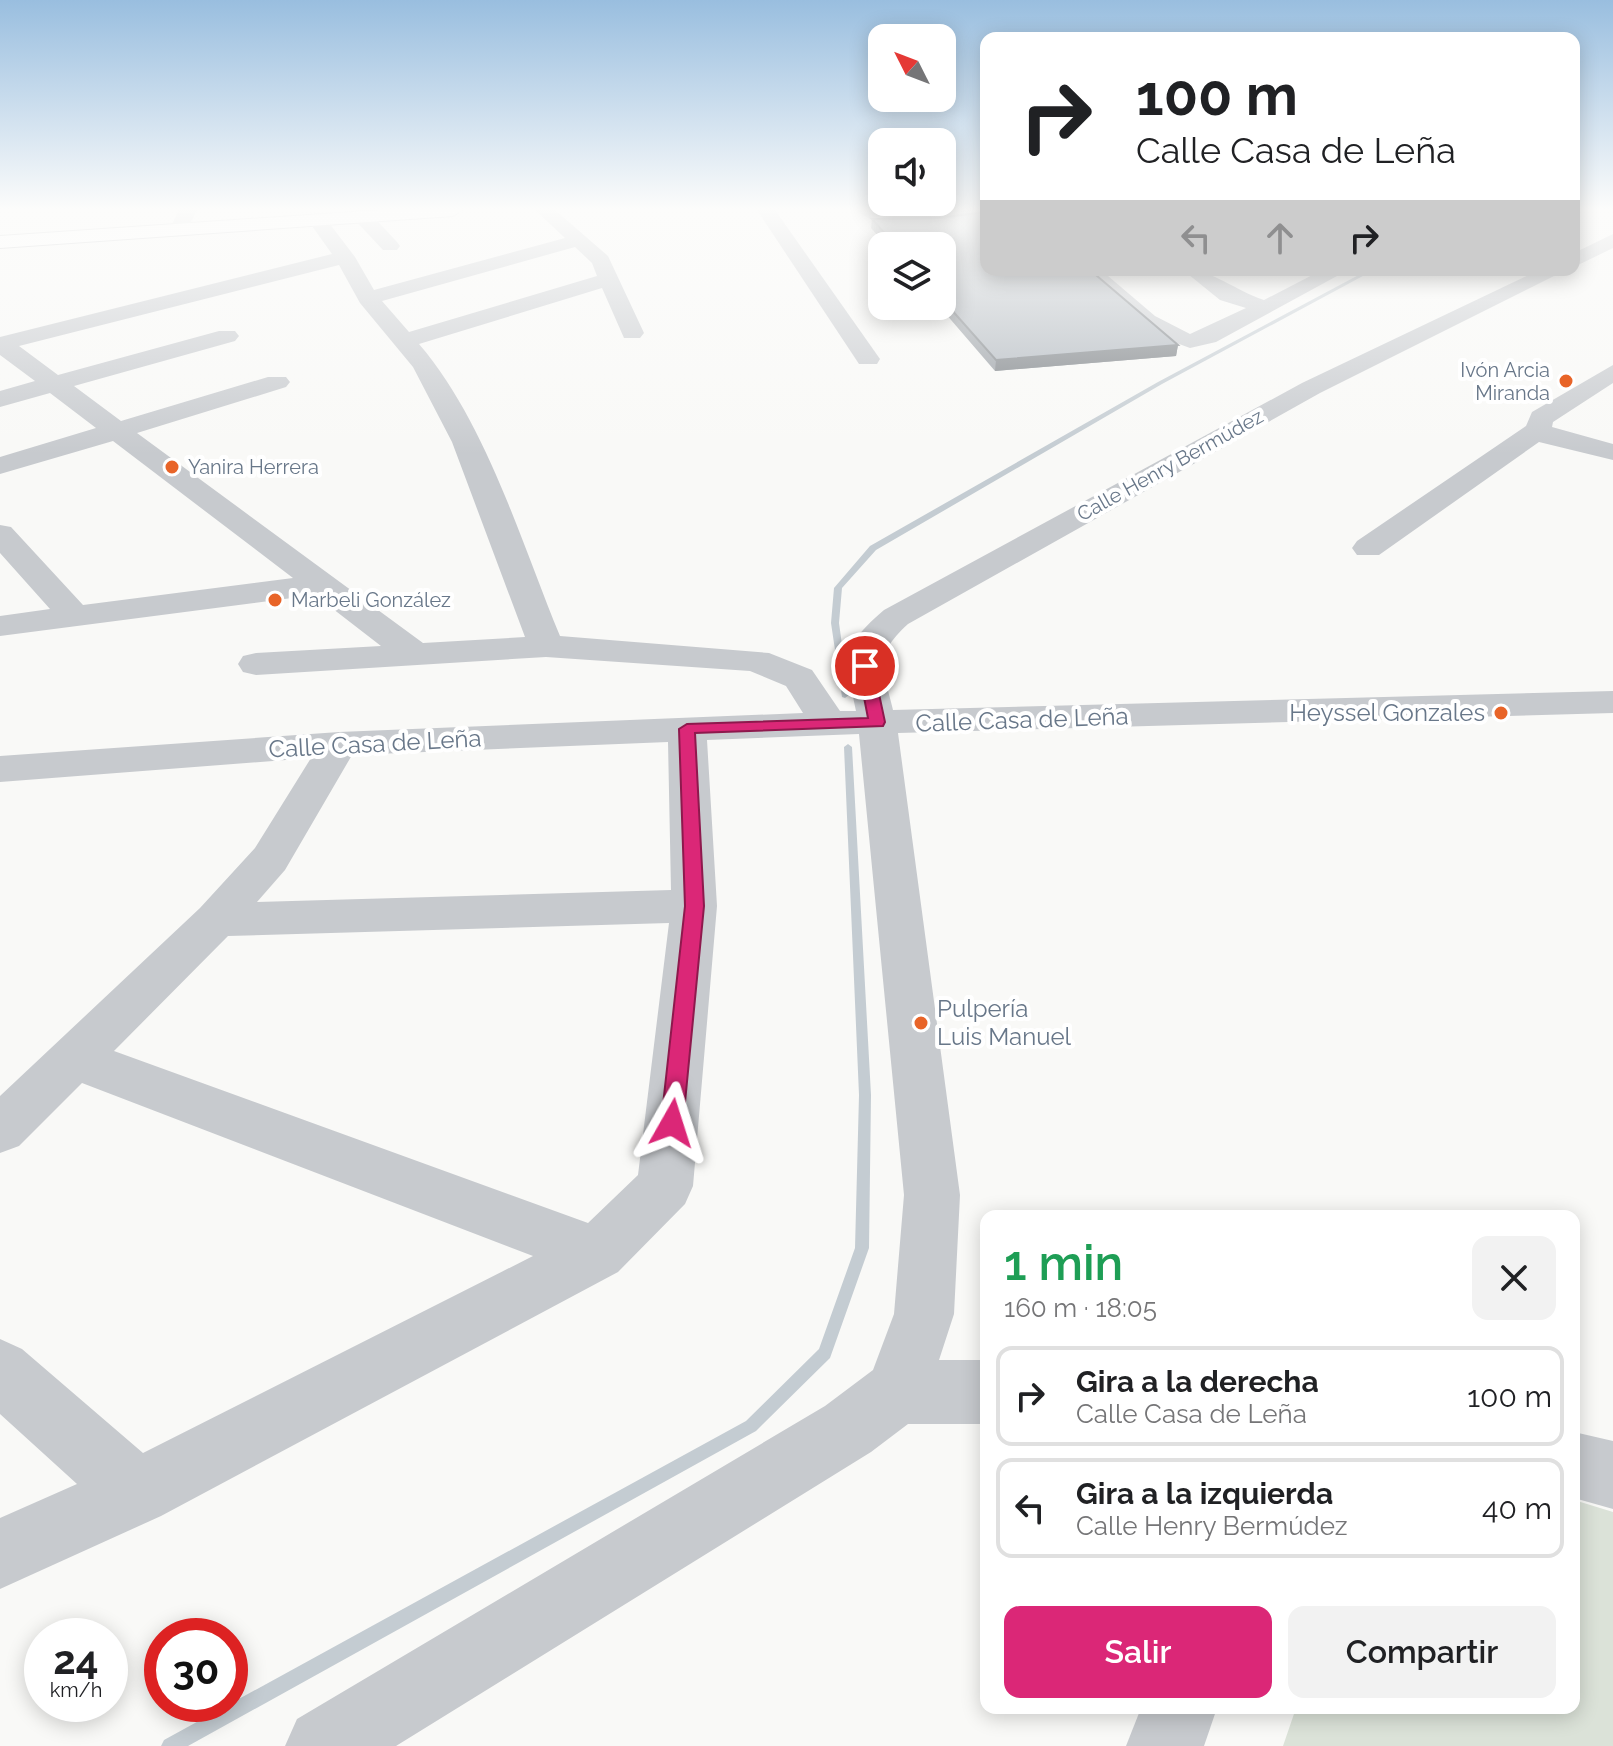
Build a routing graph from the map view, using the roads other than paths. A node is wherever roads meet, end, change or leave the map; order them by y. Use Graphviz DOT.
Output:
graph roads {
  1 [pos="207,291"];
  2 [pos="364,291"];
  3 [pos="392,291"];
  4 [pos="569,291"];
  5 [pos="616,291"];
  6 [pos="822,291"];
  7 [pos="1114,291"];
  8 [pos="1223,291"];
  9 [pos="1290,291"];
  10 [pos="1511,291"];
  11 [pos="368,298"];
  12 [pos="1264,307"];
  13 [pos="115,315"];
  14 [pos="0,322"];
  15 [pos="632,333"];
  16 [pos="227,336"];
  17 [pos="403,341"];
  18 [pos="0,344"];
  19 [pos="868,359"];
  20 [pos="1613,372"];
  21 [pos="277,382"];
  22 [pos="55,384"];
  23 [pos="0,399"];
  24 [pos="1538,430"];
  25 [pos="118,432"];
  26 [pos="1613,452"];
  27 [pos="0,466"];
  28 [pos="0,534"];
  29 [pos="1368,548"];
  30 [pos="322,584"];
  31 [pos="75,617"];
  32 [pos="0,626"];
  33 [pos="546,646"];
  34 [pos="411,651"];
  35 [pos="256,664"];
  36 [pos="1613,702"];
  37 [pos="853,722"];
  38 [pos="687,729"];
  39 [pos="339,744"];
  40 [pos="0,769"];
  41 [pos="694,906"];
  42 [pos="216,920"];
  43 [pos="74,1058"];
  44 [pos="0,1130"];
  45 [pos="597,1253"];
  46 [pos="0,1371"];
  47 [pos="897,1392"];
  48 [pos="980,1392"];
  49 [pos="1580,1467"];
  50 [pos="1613,1475"];
  51 [pos="137,1492"];
  52 [pos="0,1554"];
  53 [pos="1177,1714"];
  54 [pos="324,1746"];
  55 [pos="1165,1746"];
  1 -- 13 [label="street"];
  2 -- 11 [label="street"];
  3 -- 11 [label="street"];
  4 -- 17 [label="street"];
  5 -- 15 [label="street"];
  6 -- 19 [label="street"];
  7 -- 12 [label="street"];
  8 -- 12 [label="street"];
  9 -- 12 [label="street"];
  10 -- 37 [label="street, Calle Henry Bermúdez"];
  11 -- 17 [label="street"];
  13 -- 14 [label="street"];
  13 -- 18 [label="street"];
  16 -- 22 [label="street"];
  17 -- 33 [label="street"];
  18 -- 22 [label="street"];
  20 -- 24 [label="street"];
  21 -- 25 [label="street"];
  22 -- 23 [label="street"];
  22 -- 25 [label="street"];
  24 -- 26 [label="street"];
  24 -- 29 [label="street"];
  25 -- 27 [label="street"];
  25 -- 30 [label="street"];
  28 -- 31 [label="street"];
  30 -- 31 [label="street"];
  30 -- 34 [label="street"];
  31 -- 32 [label="street"];
  33 -- 34 [label="street"];
  33 -- 37 [label="street"];
  34 -- 35 [label="street"];
  36 -- 37 [label="street, Calle Casa de Leña"];
  37 -- 38 [label="street, Calle Casa de Leña"];
  37 -- 47 [label="street, Calle Henry Bermúdez"];
  38 -- 39 [label="street, Calle Casa de Leña"];
  38 -- 41 [label="street"];
  39 -- 40 [label="street, Calle Casa de Leña"];
  39 -- 42 [label="street"];
  41 -- 42 [label="street"];
  41 -- 45 [label="street"];
  42 -- 43 [label="street"];
  43 -- 44 [label="street"];
  43 -- 45 [label="street"];
  45 -- 51 [label="street"];
  46 -- 51 [label="street"];
  47 -- 48 [label="street"];
  47 -- 54 [label="street"];
  49 -- 50 [label="street"];
  51 -- 52 [label="street"];
  53 -- 55 [label="street"];
}
